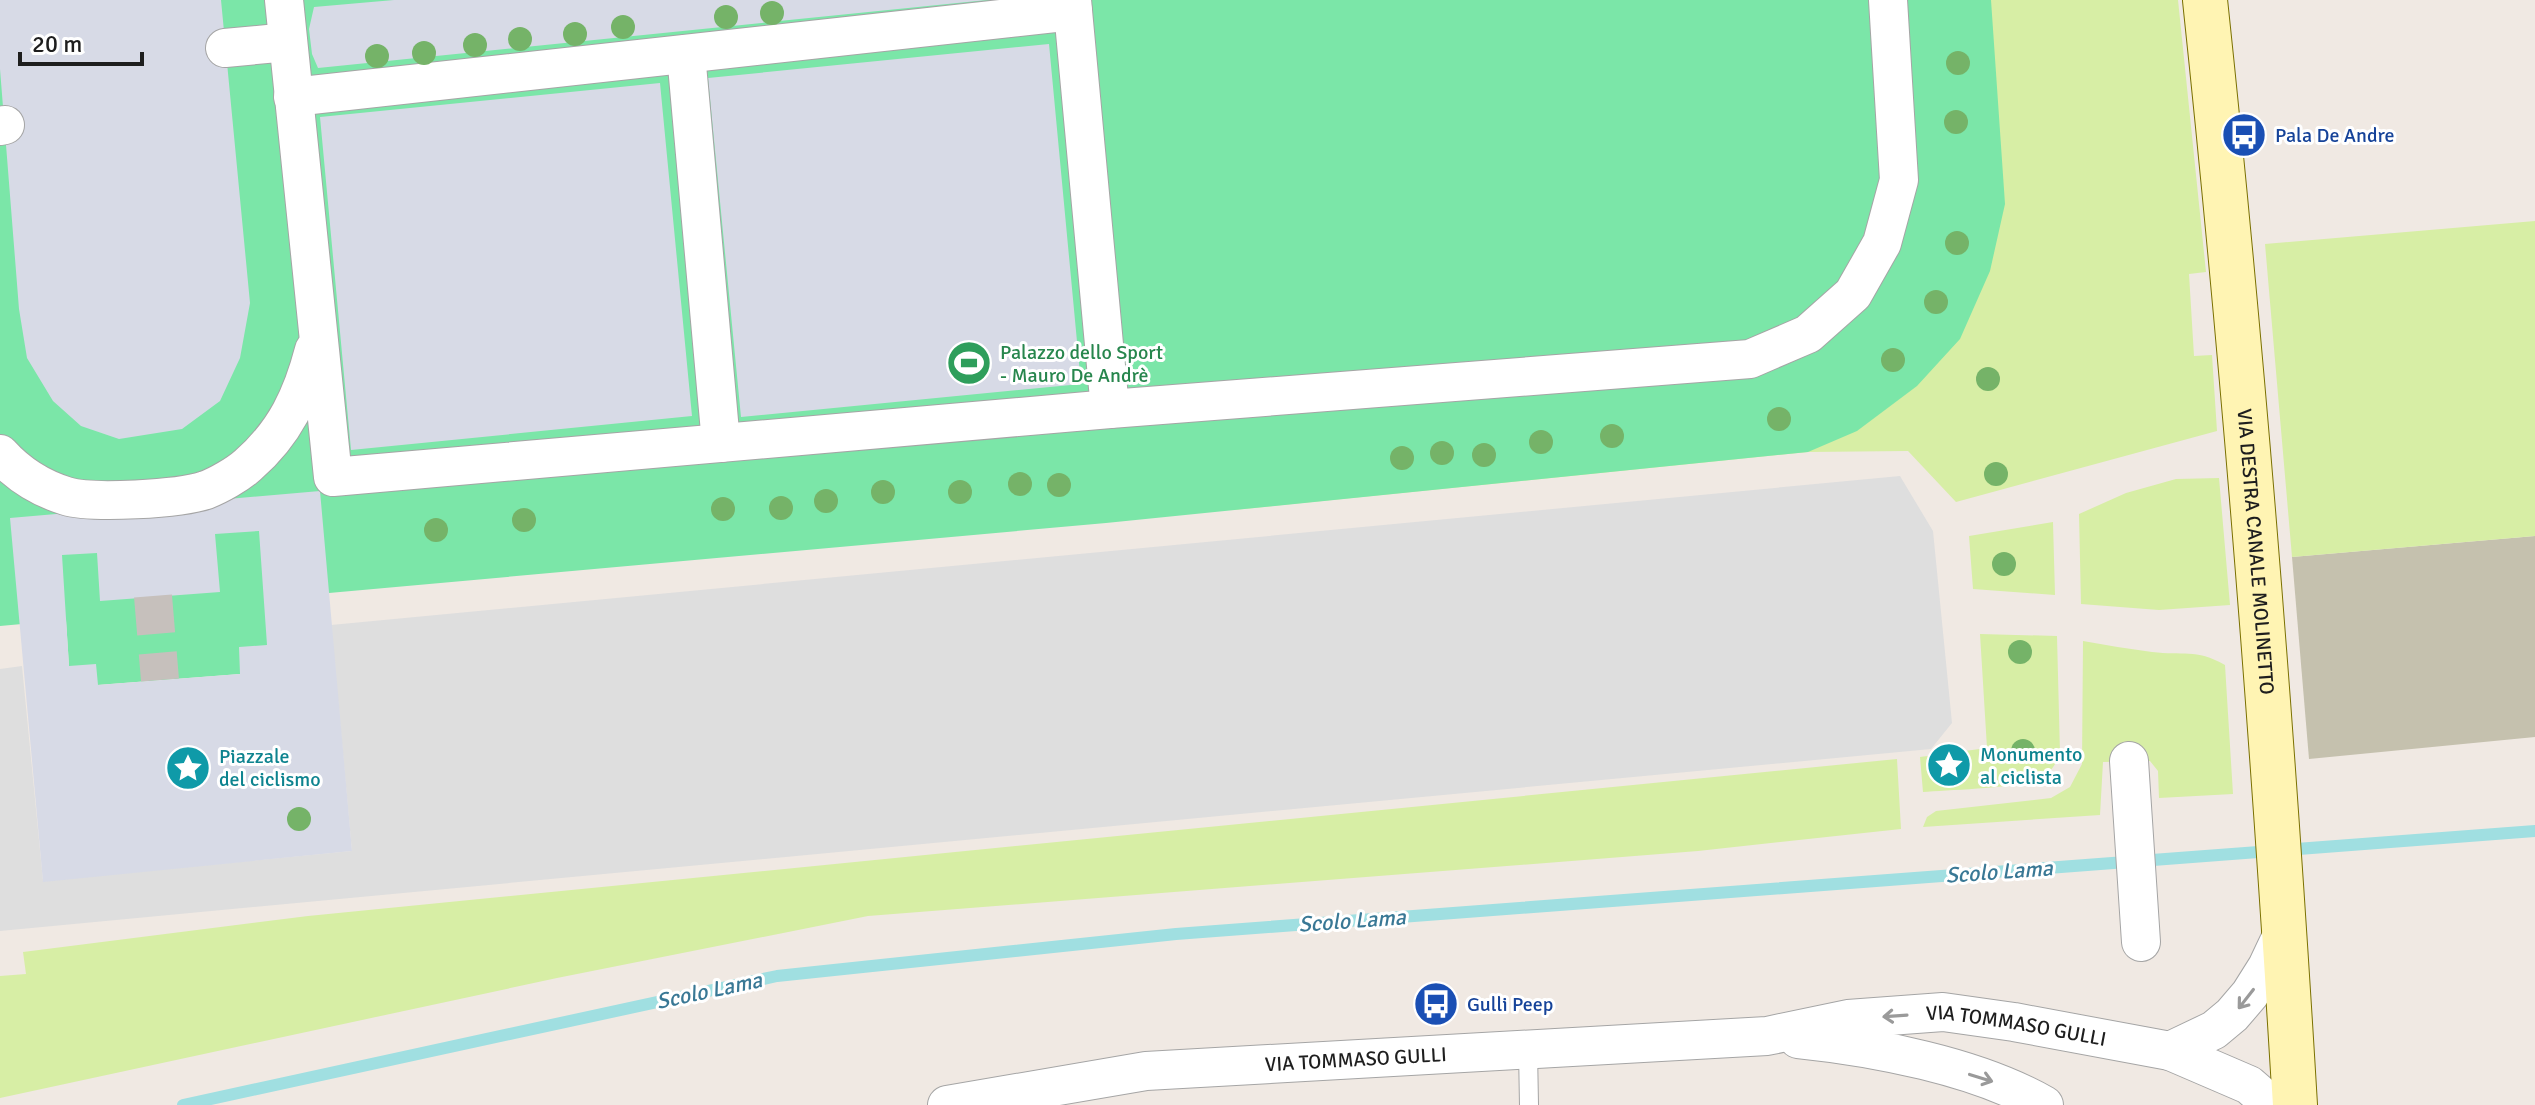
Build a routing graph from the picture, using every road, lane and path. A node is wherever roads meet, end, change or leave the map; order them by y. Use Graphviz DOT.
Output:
graph roads {
  1 [pos="284,0"];
  2 [pos="1888,0"];
  3 [pos="2205,0"];
  4 [pos="1073,6"];
  5 [pos="288,42"];
  6 [pos="225,48"];
  7 [pos="686,54"];
  8 [pos="293,97"];
  9 [pos="318,334"];
  10 [pos="1110,409"];
  11 [pos="721,443"];
  12 [pos="0,454"];
  13 [pos="2130,776"];
  14 [pos="2284,920"];
  15 [pos="2140,930"];
  16 [pos="1767,1036"];
  17 [pos="1528,1050"];
  18 [pos="2170,1051"];
  19 [pos="947,1105"];
  20 [pos="1529,1105"];
  21 [pos="2044,1105"];
  22 [pos="2272,1105"];
  23 [pos="2295,1105"];
  1 -- 5 [label="street"];
  2 -- 10 [label="street"];
  3 -- 14 [label="street, VIA DESTRA CANALE MOLINETTO"];
  4 -- 7 [label="street"];
  4 -- 10 [label="street"];
  5 -- 6 [label="street"];
  5 -- 8 [label="street"];
  7 -- 8 [label="street"];
  7 -- 11 [label="street"];
  8 -- 9 [label="street"];
  9 -- 11 [label="street"];
  9 -- 12 [label="street"];
  10 -- 11 [label="street"];
  13 -- 15 [label="street"];
  14 -- 18 [label="street, one-way"];
  14 -- 23 [label="street, VIA DESTRA CANALE MOLINETTO"];
  16 -- 17 [label="street, VIA TOMMASO GULLI"];
  18 -- 16 [label="street, VIA TOMMASO GULLI, one-way"];
  16 -- 21 [label="street, VIA TOMMASO GULLI, one-way"];
  17 -- 19 [label="street, VIA TOMMASO GULLI"];
  17 -- 20 [label="lane"];
  18 -- 22 [label="street, VIA TOMMASO GULLI"];
}
